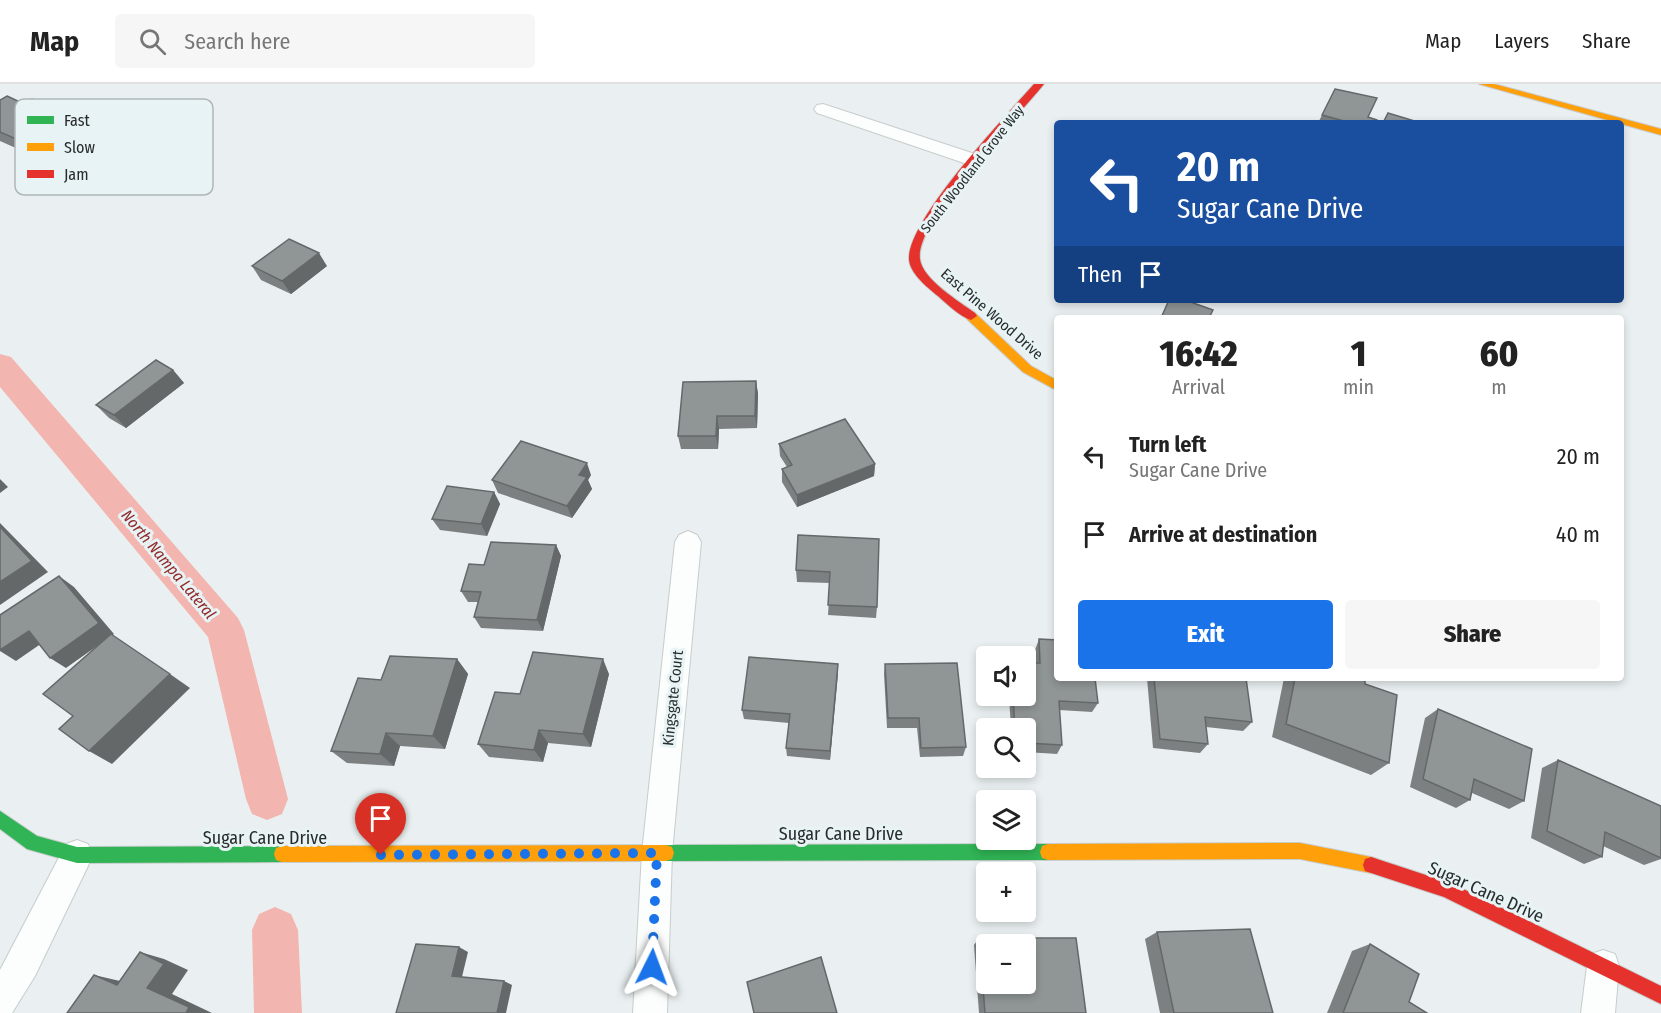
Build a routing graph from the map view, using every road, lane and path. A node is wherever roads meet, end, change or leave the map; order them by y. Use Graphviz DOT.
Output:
graph roads {
  1 [pos="1039,84"];
  2 [pos="1484,84"];
  3 [pos="823,109"];
  4 [pos="1617,120"];
  5 [pos="1624,122"];
  6 [pos="1661,132"];
  7 [pos="974,160"];
  8 [pos="914,258"];
  9 [pos="1054,385"];
  10 [pos="688,542"];
  11 [pos="0,819"];
  12 [pos="657,853"];
  13 [pos="77,855"];
  14 [pos="1603,966"];
  15 [pos="1661,994"];
  16 [pos="0,1001"];
  17 [pos="650,1013"];
  18 [pos="1598,1013"];
  1 -- 7 [label="street, South Woodland Grove Way"];
  2 -- 4 [label="street"];
  3 -- 7 [label="street"];
  5 -- 6 [label="street"];
  7 -- 8 [label="street, South Woodland Grove Way"];
  8 -- 9 [label="street, East Pine Wood Drive"];
  10 -- 12 [label="street, Kingsgate Court"];
  11 -- 13 [label="street, Sugar Cane Drive"];
  12 -- 13 [label="street, Sugar Cane Drive"];
  12 -- 14 [label="street, Sugar Cane Drive"];
  12 -- 17 [label="street, Kingsgate Court"];
  13 -- 16 [label="street"];
  14 -- 15 [label="street, Sugar Cane Drive"];
  14 -- 18 [label="street"];
}
